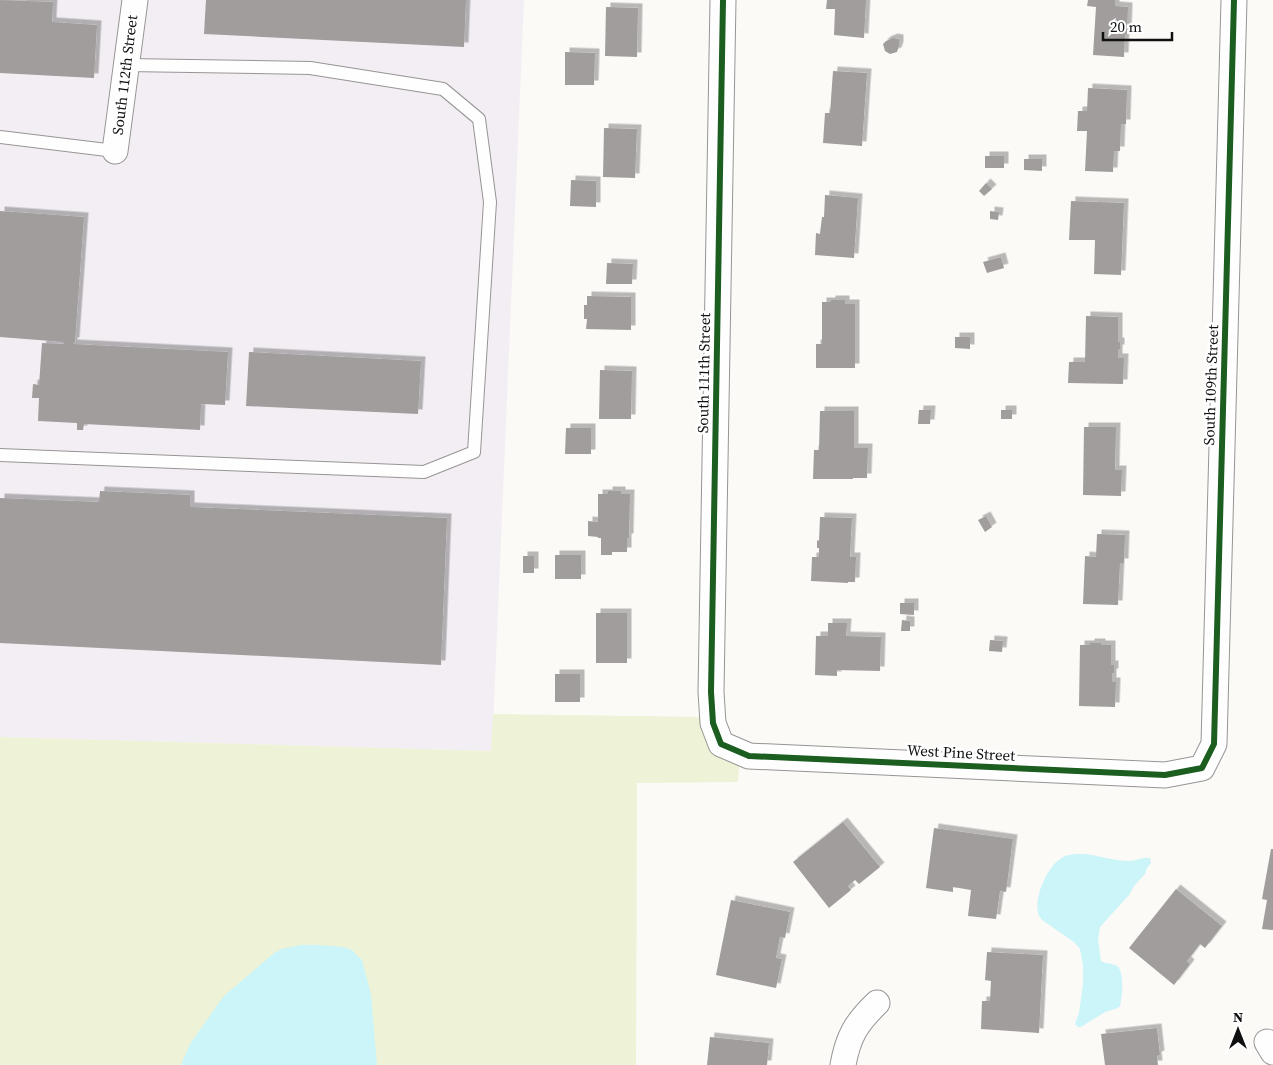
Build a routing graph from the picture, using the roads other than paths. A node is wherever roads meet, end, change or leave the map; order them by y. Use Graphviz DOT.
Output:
graph roads {
  1 [pos="135,0"];
  2 [pos="723,0"];
  3 [pos="1234,0"];
  4 [pos="126,65"];
  5 [pos="0,137"];
  6 [pos="115,151"];
  7 [pos="0,455"];
  8 [pos="721,744"];
  9 [pos="1202,768"];
  10 [pos="877,1003"];
  11 [pos="842,1065"];
  1 -- 4 [label="street, South 112th Street"];
  2 -- 8 [label="street, South 111th Street"];
  3 -- 9 [label="street, South 109th Street"];
  4 -- 6 [label="street, South 112th Street"];
  4 -- 7 [label="lane"];
  5 -- 6 [label="lane"];
  8 -- 9 [label="street, West Pine Street"];
  10 -- 11 [label="street"];
}
